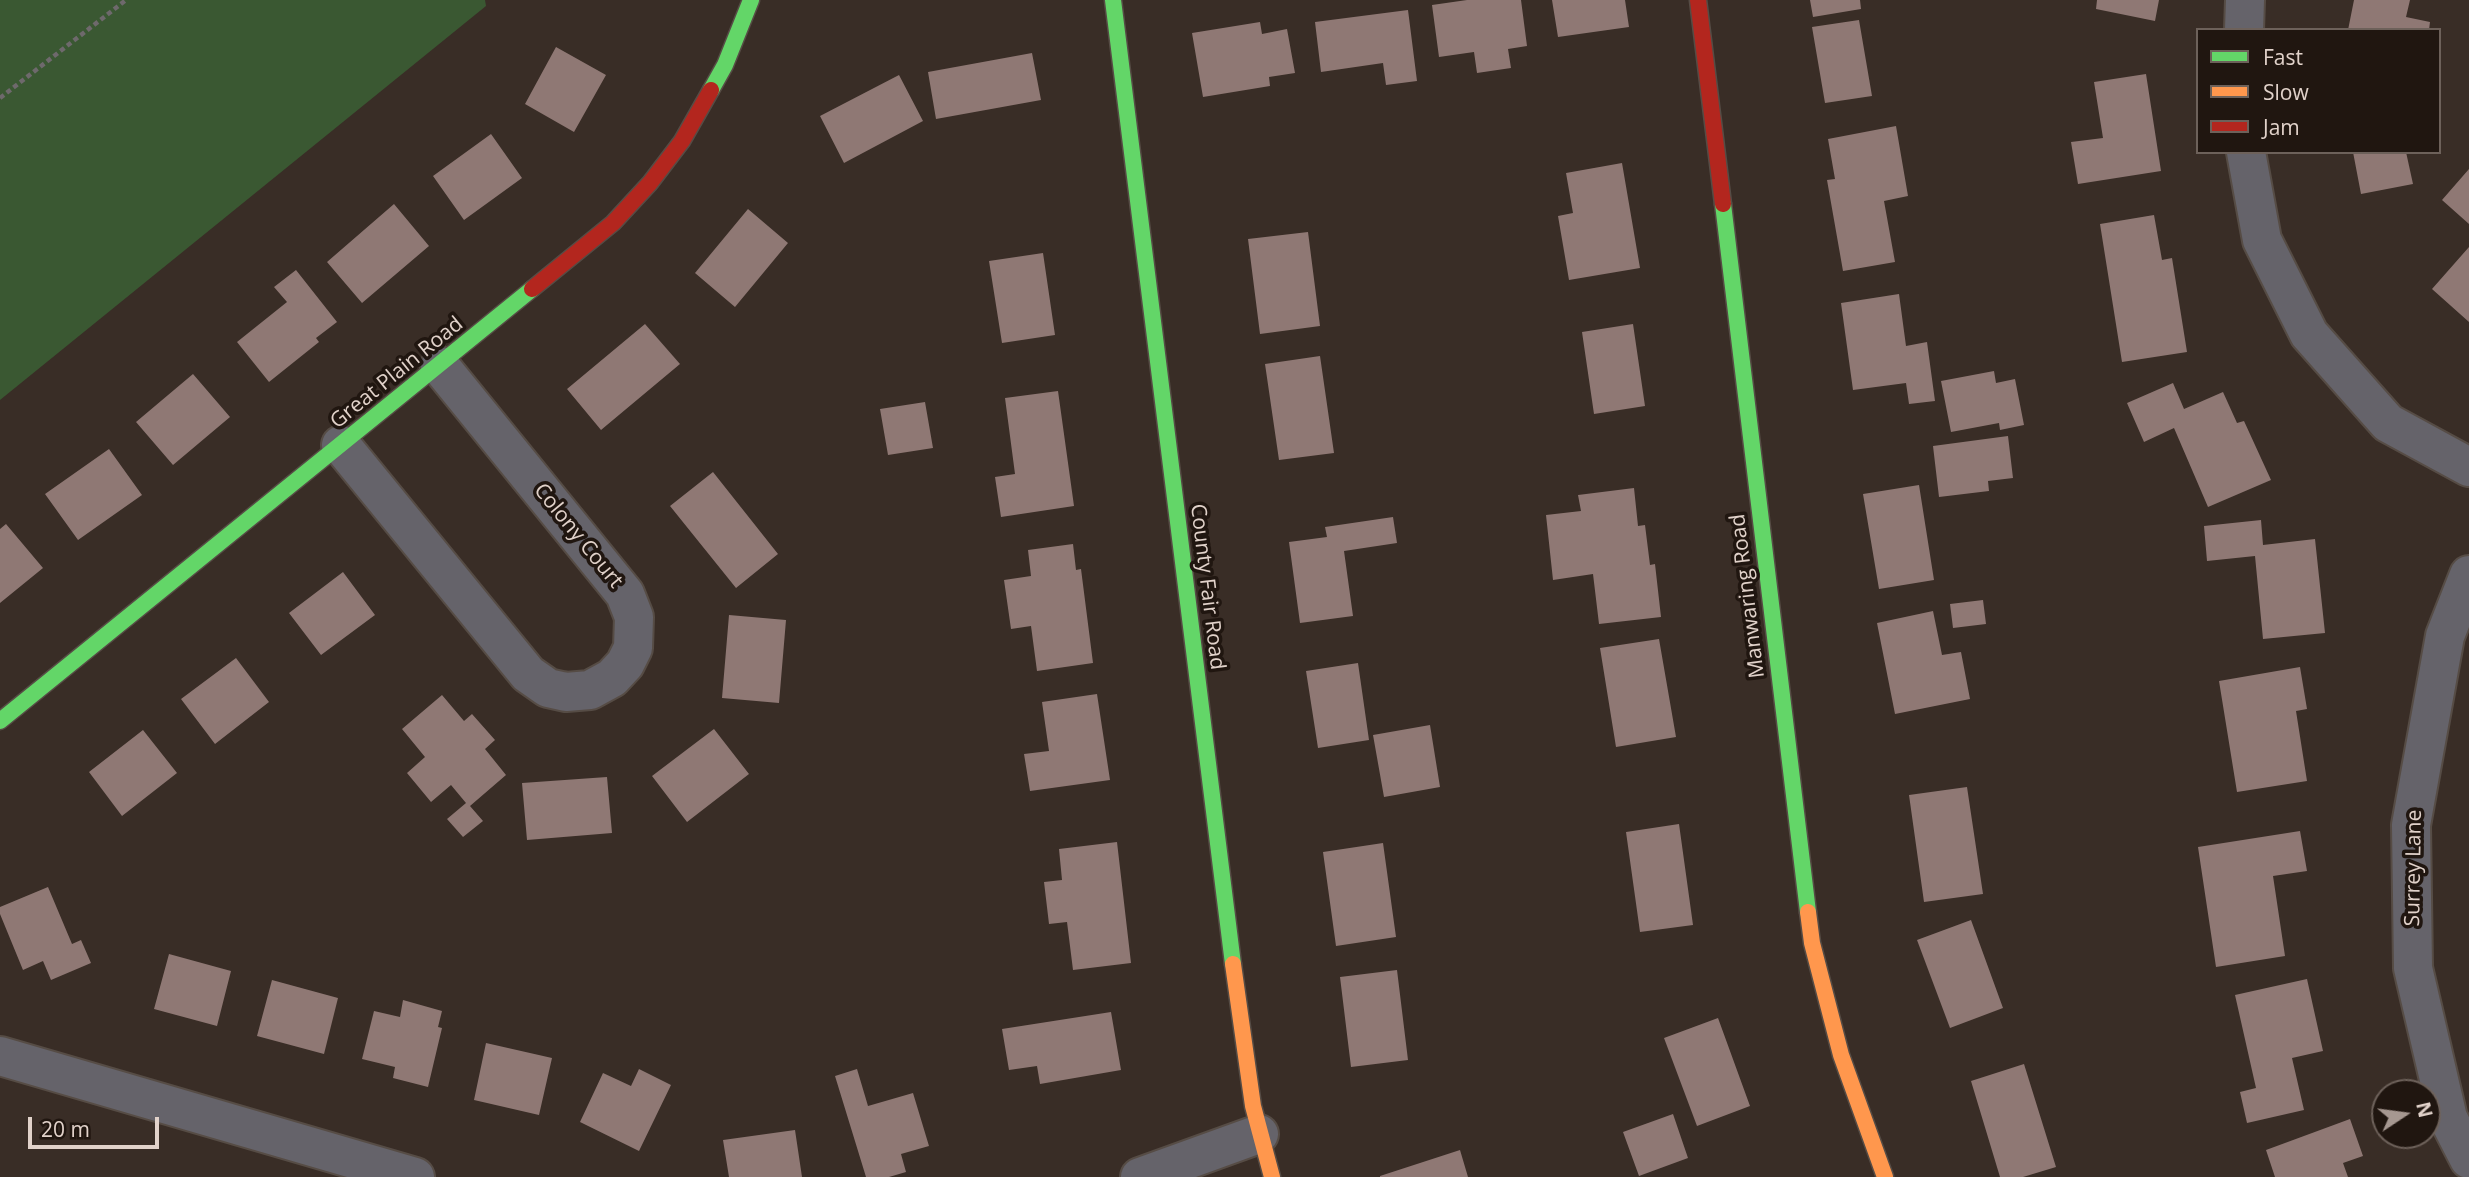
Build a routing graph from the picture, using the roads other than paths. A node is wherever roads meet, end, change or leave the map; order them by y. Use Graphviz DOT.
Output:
graph roads {
  1 [pos="751,0"];
  2 [pos="1113,0"];
  3 [pos="1698,0"];
  4 [pos="2245,0"];
  5 [pos="2244,28"];
  6 [pos="2246,154"];
  7 [pos="440,366"];
  8 [pos="341,445"];
  9 [pos="2469,467"];
  10 [pos="2469,575"];
  11 [pos="0,721"];
  12 [pos="0,1056"];
  13 [pos="1259,1134"];
  14 [pos="2469,1159"];
  15 [pos="415,1177"];
  16 [pos="1140,1177"];
  17 [pos="1272,1177"];
  18 [pos="1885,1177"];
  1 -- 7 [label="street, Great Plain Road"];
  2 -- 13 [label="street, County Fair Road"];
  3 -- 18 [label="street, Manwaring Road"];
  4 -- 5 [label="street"];
  6 -- 9 [label="street"];
  7 -- 8 [label="street, Great Plain Road"];
  7 -- 8 [label="street, Colony Court"];
  8 -- 11 [label="street, Great Plain Road"];
  10 -- 14 [label="street, Surrey Lane"];
  12 -- 15 [label="street"];
  13 -- 16 [label="street"];
  13 -- 17 [label="street, County Fair Road"];
}
